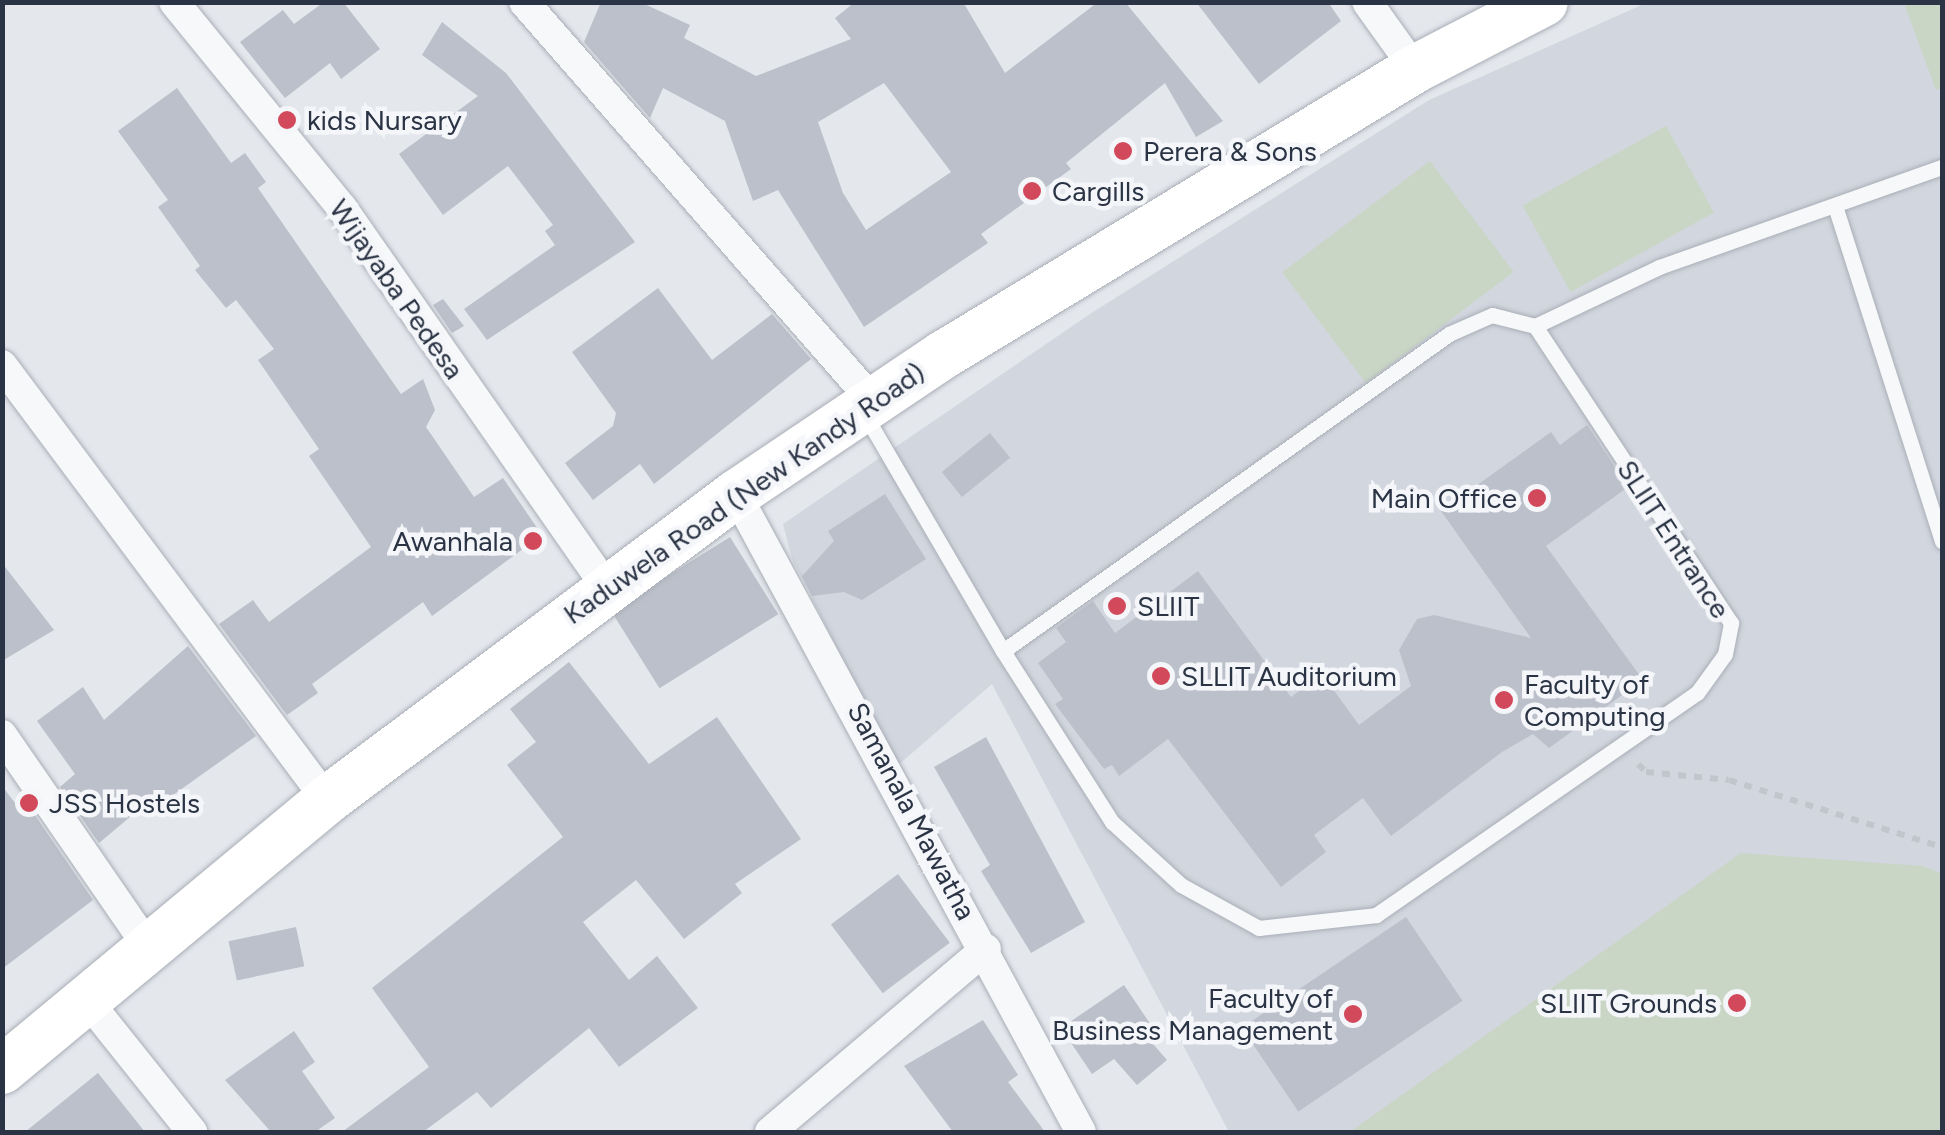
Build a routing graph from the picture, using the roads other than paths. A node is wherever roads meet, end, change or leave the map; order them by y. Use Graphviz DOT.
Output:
graph roads {
  1 [pos="174,2"];
  2 [pos="524,2"];
  3 [pos="1367,2"];
  4 [pos="1544,2"];
  5 [pos="1415,69"];
  6 [pos="1942,167"];
  7 [pos="1836,209"];
  8 [pos="1535,326"];
  9 [pos="2,365"];
  10 [pos="867,404"];
  11 [pos="736,494"];
  12 [pos="1942,541"];
  13 [pos="606,586"];
  14 [pos="1003,651"];
  15 [pos="2,734"];
  16 [pos="327,800"];
  17 [pos="986,949"];
  18 [pos="151,951"];
  19 [pos="90,1004"];
  20 [pos="2,1070"];
  21 [pos="192,1132"];
  22 [pos="770,1132"];
  23 [pos="1081,1132"];
  1 -- 13 [label="street, Wijayaba Pedesa"];
  2 -- 10 [label="street"];
  3 -- 5 [label="street"];
  4 -- 5 [label="main road, Kaduwela Road (New Kandy Road)"];
  5 -- 10 [label="main road, Kaduwela Road (New Kandy Road)"];
  6 -- 7 [label="lane"];
  7 -- 8 [label="lane"];
  7 -- 12 [label="lane"];
  8 -- 14 [label="lane"];
  8 -- 14 [label="lane, SLIIT Entrance"];
  9 -- 16 [label="street"];
  10 -- 11 [label="main road, Kaduwela Road (New Kandy Road)"];
  10 -- 14 [label="lane, SLIIT Entrance"];
  11 -- 13 [label="main road, Kaduwela Road (New Kandy Road)"];
  11 -- 17 [label="street, Samanala Mawatha"];
  13 -- 16 [label="main road, Kaduwela Road (New Kandy Road)"];
  15 -- 18 [label="street"];
  16 -- 18 [label="main road, Kaduwela Road (New Kandy Road)"];
  17 -- 22 [label="street"];
  17 -- 23 [label="street, Samanala Mawatha"];
  18 -- 19 [label="main road, Kaduwela Road (New Kandy Road)"];
  19 -- 20 [label="main road, Kaduwela Road (New Kandy Road)"];
  19 -- 21 [label="street"];
}
